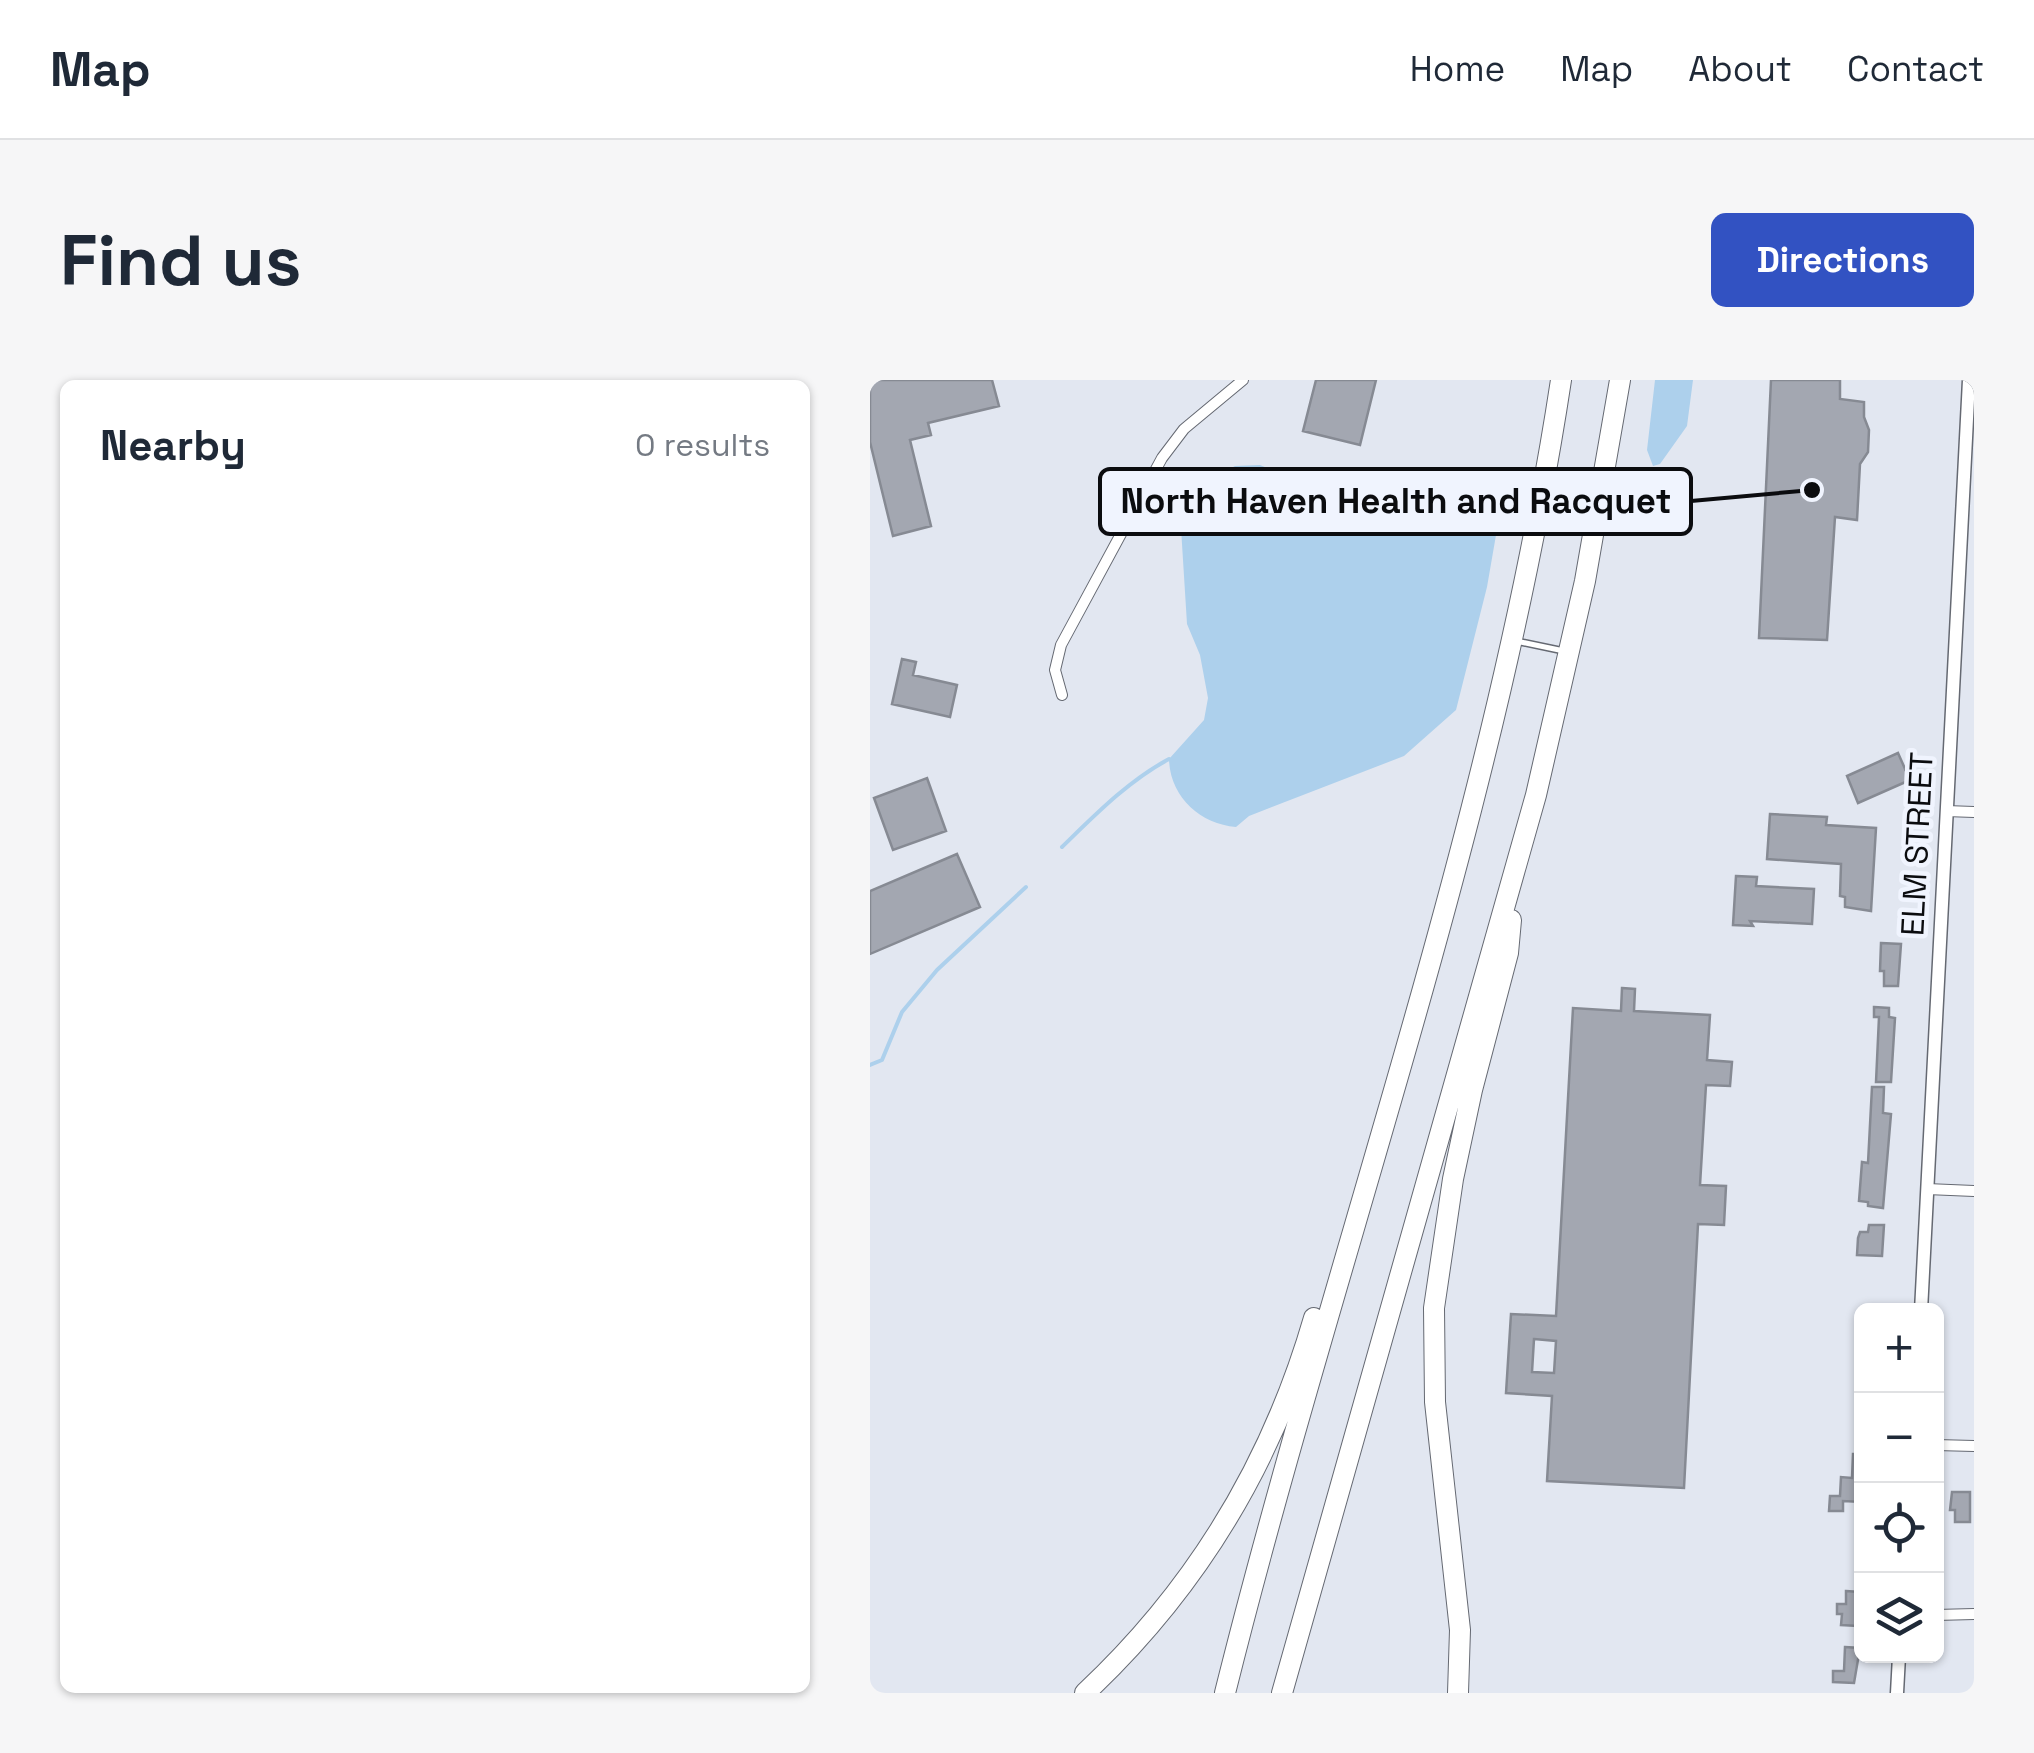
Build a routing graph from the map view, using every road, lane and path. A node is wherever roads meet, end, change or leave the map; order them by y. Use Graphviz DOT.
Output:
graph roads {
  1 [pos="1244,380"];
  2 [pos="1561,380"];
  3 [pos="1620,380"];
  4 [pos="1970,380"];
  5 [pos="1513,640"];
  6 [pos="1570,652"];
  7 [pos="1062,696"];
  8 [pos="1946,811"];
  9 [pos="1974,812"];
  10 [pos="1510,892"];
  11 [pos="1927,1189"];
  12 [pos="1974,1190"];
  13 [pos="1344,1264"];
  14 [pos="1921,1303"];
  15 [pos="1944,1445"];
  16 [pos="1974,1446"];
  17 [pos="1974,1614"];
  18 [pos="1944,1615"];
  19 [pos="1899,1663"];
  20 [pos="1085,1693"];
  21 [pos="1225,1693"];
  22 [pos="1282,1693"];
  23 [pos="1458,1693"];
  24 [pos="1897,1693"];
  1 -- 7 [label="street"];
  2 -- 5 [label="highway"];
  3 -- 6 [label="highway"];
  4 -- 8 [label="street, ELM STREET"];
  5 -- 6 [label="lane"];
  5 -- 13 [label="highway"];
  6 -- 10 [label="highway"];
  8 -- 9 [label="street"];
  8 -- 11 [label="street, ELM STREET"];
  10 -- 22 [label="highway"];
  10 -- 23 [label="highway"];
  11 -- 12 [label="street"];
  11 -- 14 [label="street, ELM STREET"];
  13 -- 20 [label="highway"];
  13 -- 21 [label="highway"];
  15 -- 16 [label="street"];
  17 -- 18 [label="street"];
  19 -- 24 [label="street"];
}
